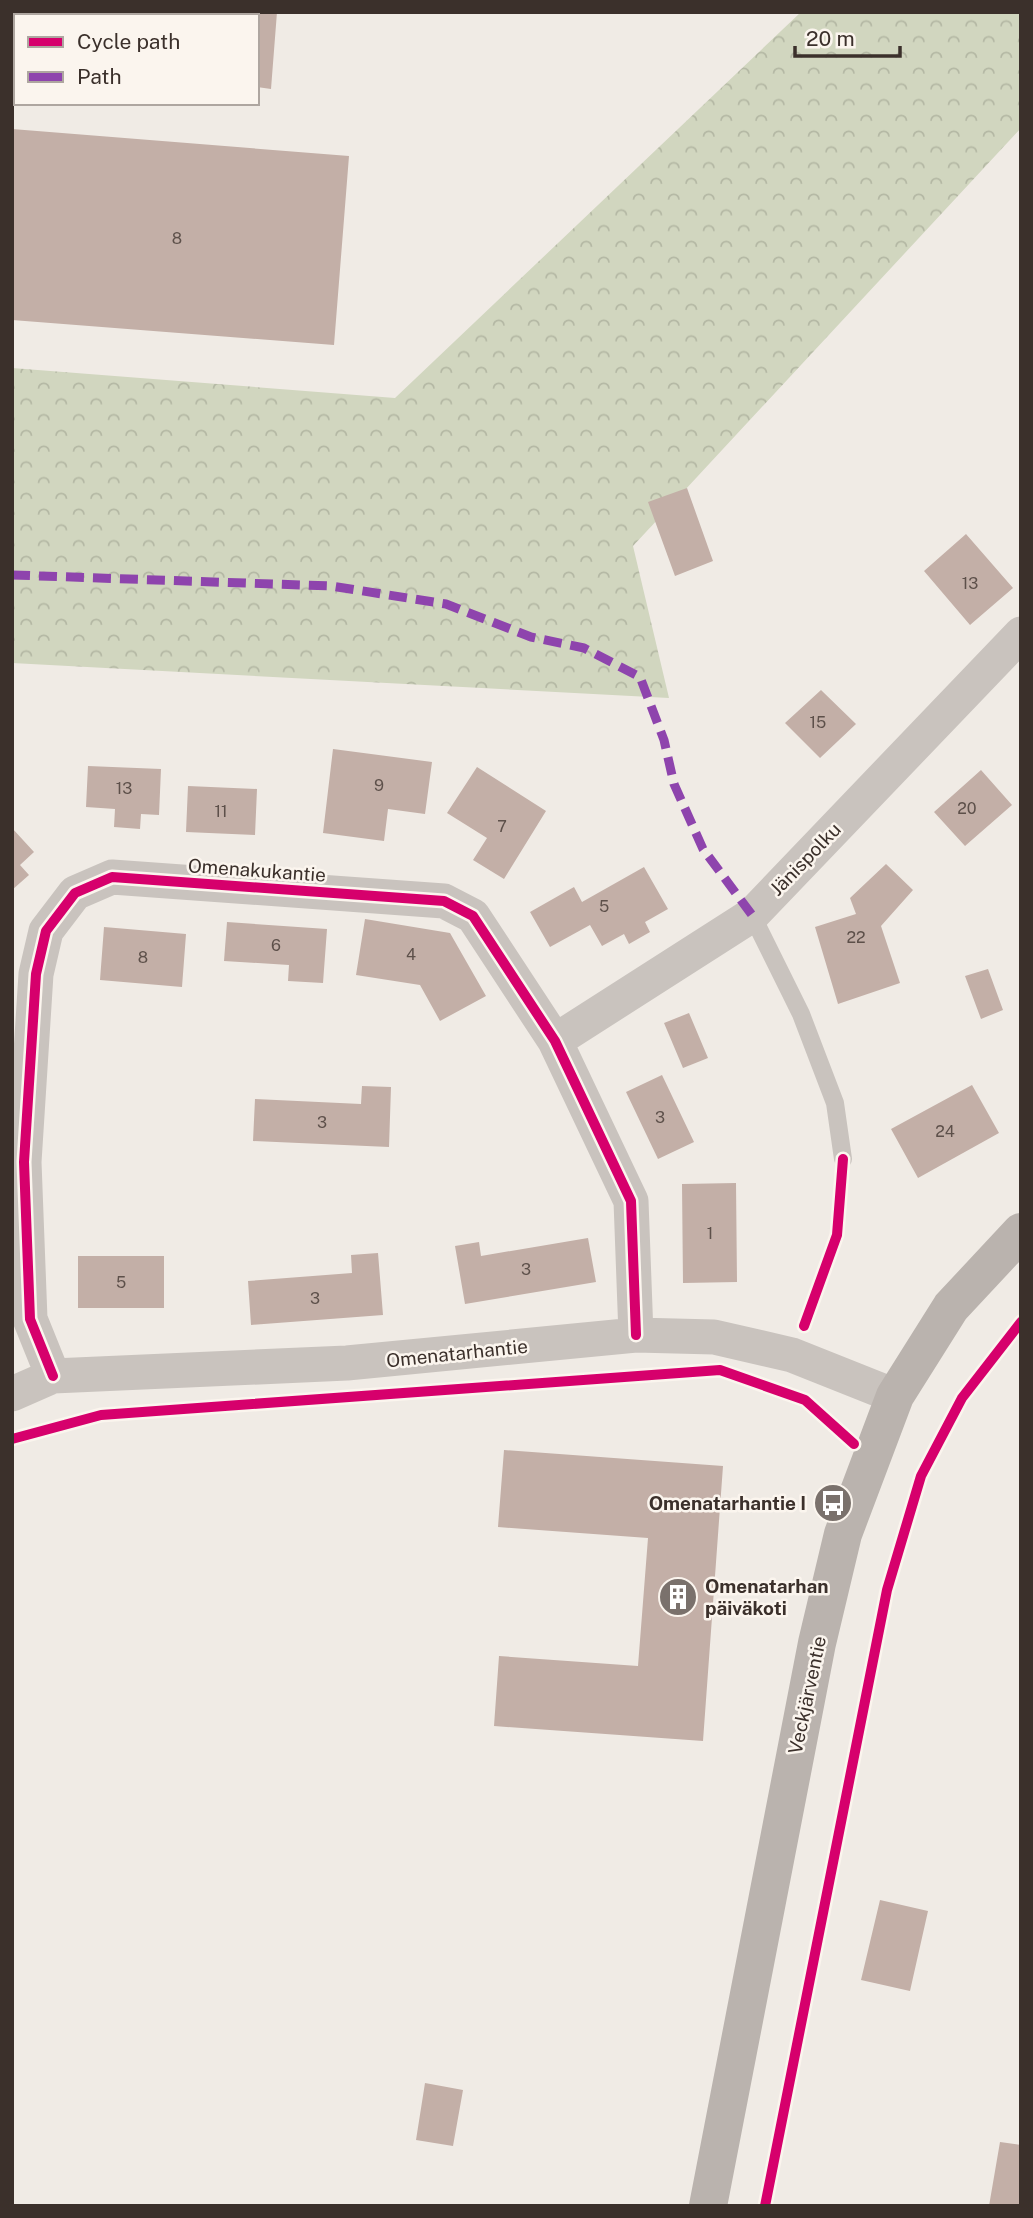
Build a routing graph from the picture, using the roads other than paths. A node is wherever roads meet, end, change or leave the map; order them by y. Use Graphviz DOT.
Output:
graph roads {
  1 [pos="1021,634"];
  2 [pos="752,915"];
  3 [pos="555,1041"];
  4 [pos="843,1159"];
  5 [pos="1021,1231"];
  6 [pos="636,1335"];
  7 [pos="53,1376"];
  8 [pos="12,1394"];
  9 [pos="895,1396"];
  10 [pos="708,2206"];
  1 -- 2 [label="street, Jänispolku"];
  2 -- 3 [label="street, Jänispolku"];
  2 -- 4 [label="lane"];
  3 -- 6 [label="street, Omenakukantie"];
  3 -- 7 [label="street, Omenakukantie"];
  5 -- 9 [label="street, Veckjärventie"];
  6 -- 7 [label="street, Omenatarhantie"];
  6 -- 9 [label="street, Omenatarhantie"];
  7 -- 8 [label="street, Omenatarhantie"];
  9 -- 10 [label="street, Veckjärventie"];
}
